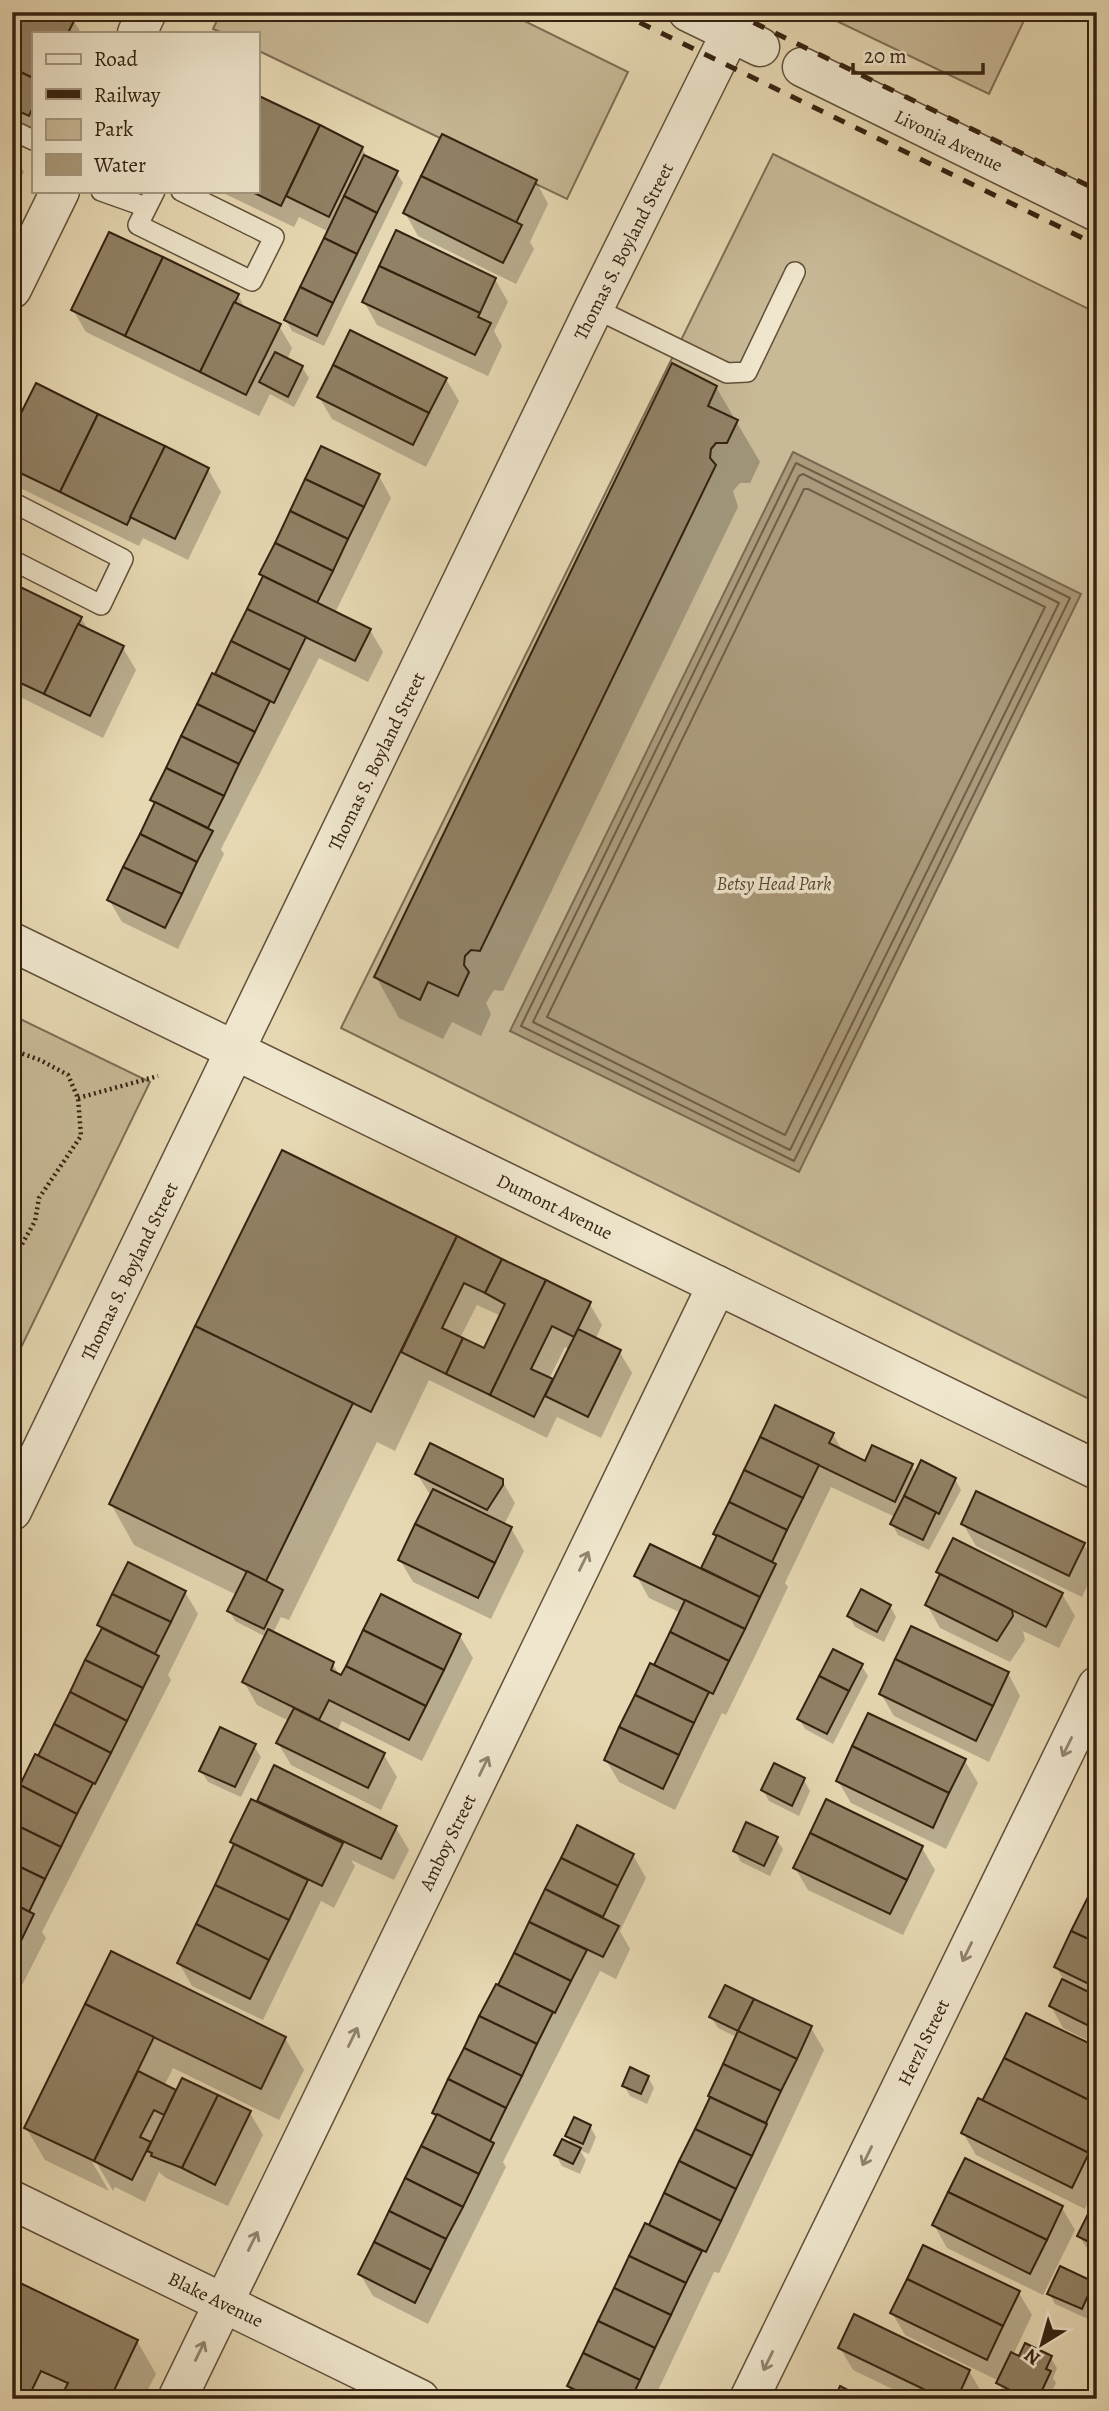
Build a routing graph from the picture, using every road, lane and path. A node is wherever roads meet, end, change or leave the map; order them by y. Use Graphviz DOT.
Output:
graph roads {
  1 [pos="147,12"];
  2 [pos="688,12"];
  3 [pos="744,31"];
  4 [pos="137,32"];
  5 [pos="802,67"];
  6 [pos="12,130"];
  7 [pos="32,140"];
  8 [pos="60,192"];
  9 [pos="107,192"];
  10 [pos="183,192"];
  11 [pos="150,199"];
  12 [pos="1097,212"];
  13 [pos="795,272"];
  14 [pos="12,289"];
  15 [pos="594,308"];
  16 [pos="12,502"];
  17 [pos="12,560"];
  18 [pos="12,942"];
  19 [pos="12,1050"];
  20 [pos="236,1051"];
  21 [pos="158,1076"];
  22 [pos="78,1098"];
  23 [pos="12,1262"];
  24 [pos="718,1285"];
  25 [pos="1097,1470"];
  26 [pos="12,1511"];
  27 [pos="1097,1686"];
  28 [pos="12,2200"];
  29 [pos="223,2302"];
  30 [pos="177,2399"];
  31 [pos="420,2399"];
  32 [pos="749,2399"];
  1 -- 4 [label="street"];
  2 -- 3 [label="street"];
  3 -- 15 [label="street, Thomas S. Boyland Street"];
  5 -- 12 [label="street, Livonia Avenue"];
  6 -- 7 [label="lane"];
  8 -- 14 [label="street"];
  9 -- 11 [label="lane"];
  10 -- 11 [label="lane"];
  13 -- 15 [label="lane"];
  15 -- 20 [label="street, Thomas S. Boyland Street"];
  16 -- 17 [label="lane"];
  18 -- 20 [label="street, Dumont Avenue"];
  19 -- 22 [label="path"];
  20 -- 24 [label="street, Dumont Avenue"];
  20 -- 26 [label="street, Thomas S. Boyland Street"];
  21 -- 22 [label="path"];
  22 -- 23 [label="path"];
  24 -- 25 [label="street, Dumont Avenue"];
  29 -- 24 [label="street, Amboy Street, one-way"];
  27 -- 32 [label="street, Herzl Street, one-way"];
  28 -- 29 [label="street, Blake Avenue"];
  30 -- 29 [label="street, Amboy Street, one-way"];
  29 -- 31 [label="street, Blake Avenue"];
}
